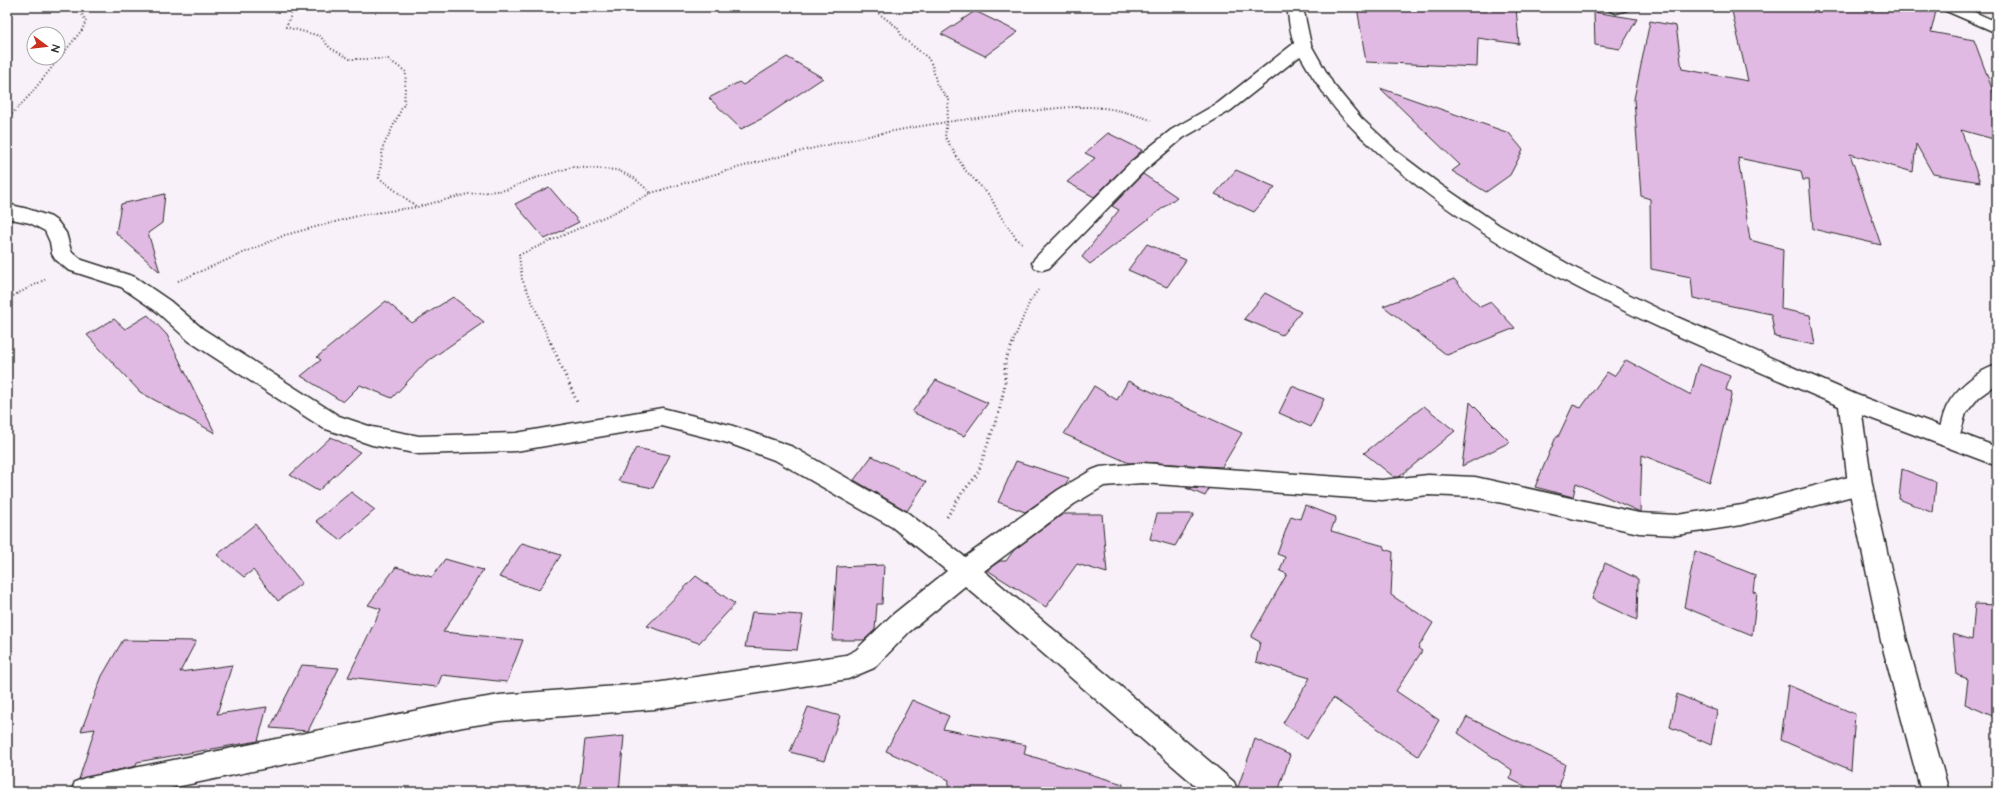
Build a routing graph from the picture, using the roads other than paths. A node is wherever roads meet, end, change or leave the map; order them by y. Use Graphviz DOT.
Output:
graph roads {
  1 [pos="1295,7"];
  2 [pos="1950,7"];
  3 [pos="1997,28"];
  4 [pos="1303,45"];
  5 [pos="7,212"];
  6 [pos="1042,263"];
  7 [pos="1997,373"];
  8 [pos="1849,401"];
  9 [pos="1949,438"];
  10 [pos="1997,456"];
  11 [pos="1860,484"];
  12 [pos="965,571"];
  13 [pos="85,792"];
  14 [pos="1224,792"];
  15 [pos="1935,792"];
  1 -- 4 [label="street"];
  2 -- 3 [label="street"];
  4 -- 6 [label="street"];
  4 -- 8 [label="street"];
  5 -- 12 [label="street"];
  7 -- 9 [label="street"];
  8 -- 9 [label="street"];
  8 -- 11 [label="street"];
  9 -- 10 [label="street"];
  11 -- 12 [label="street"];
  11 -- 15 [label="street"];
  12 -- 13 [label="street"];
  12 -- 14 [label="street"];
}
